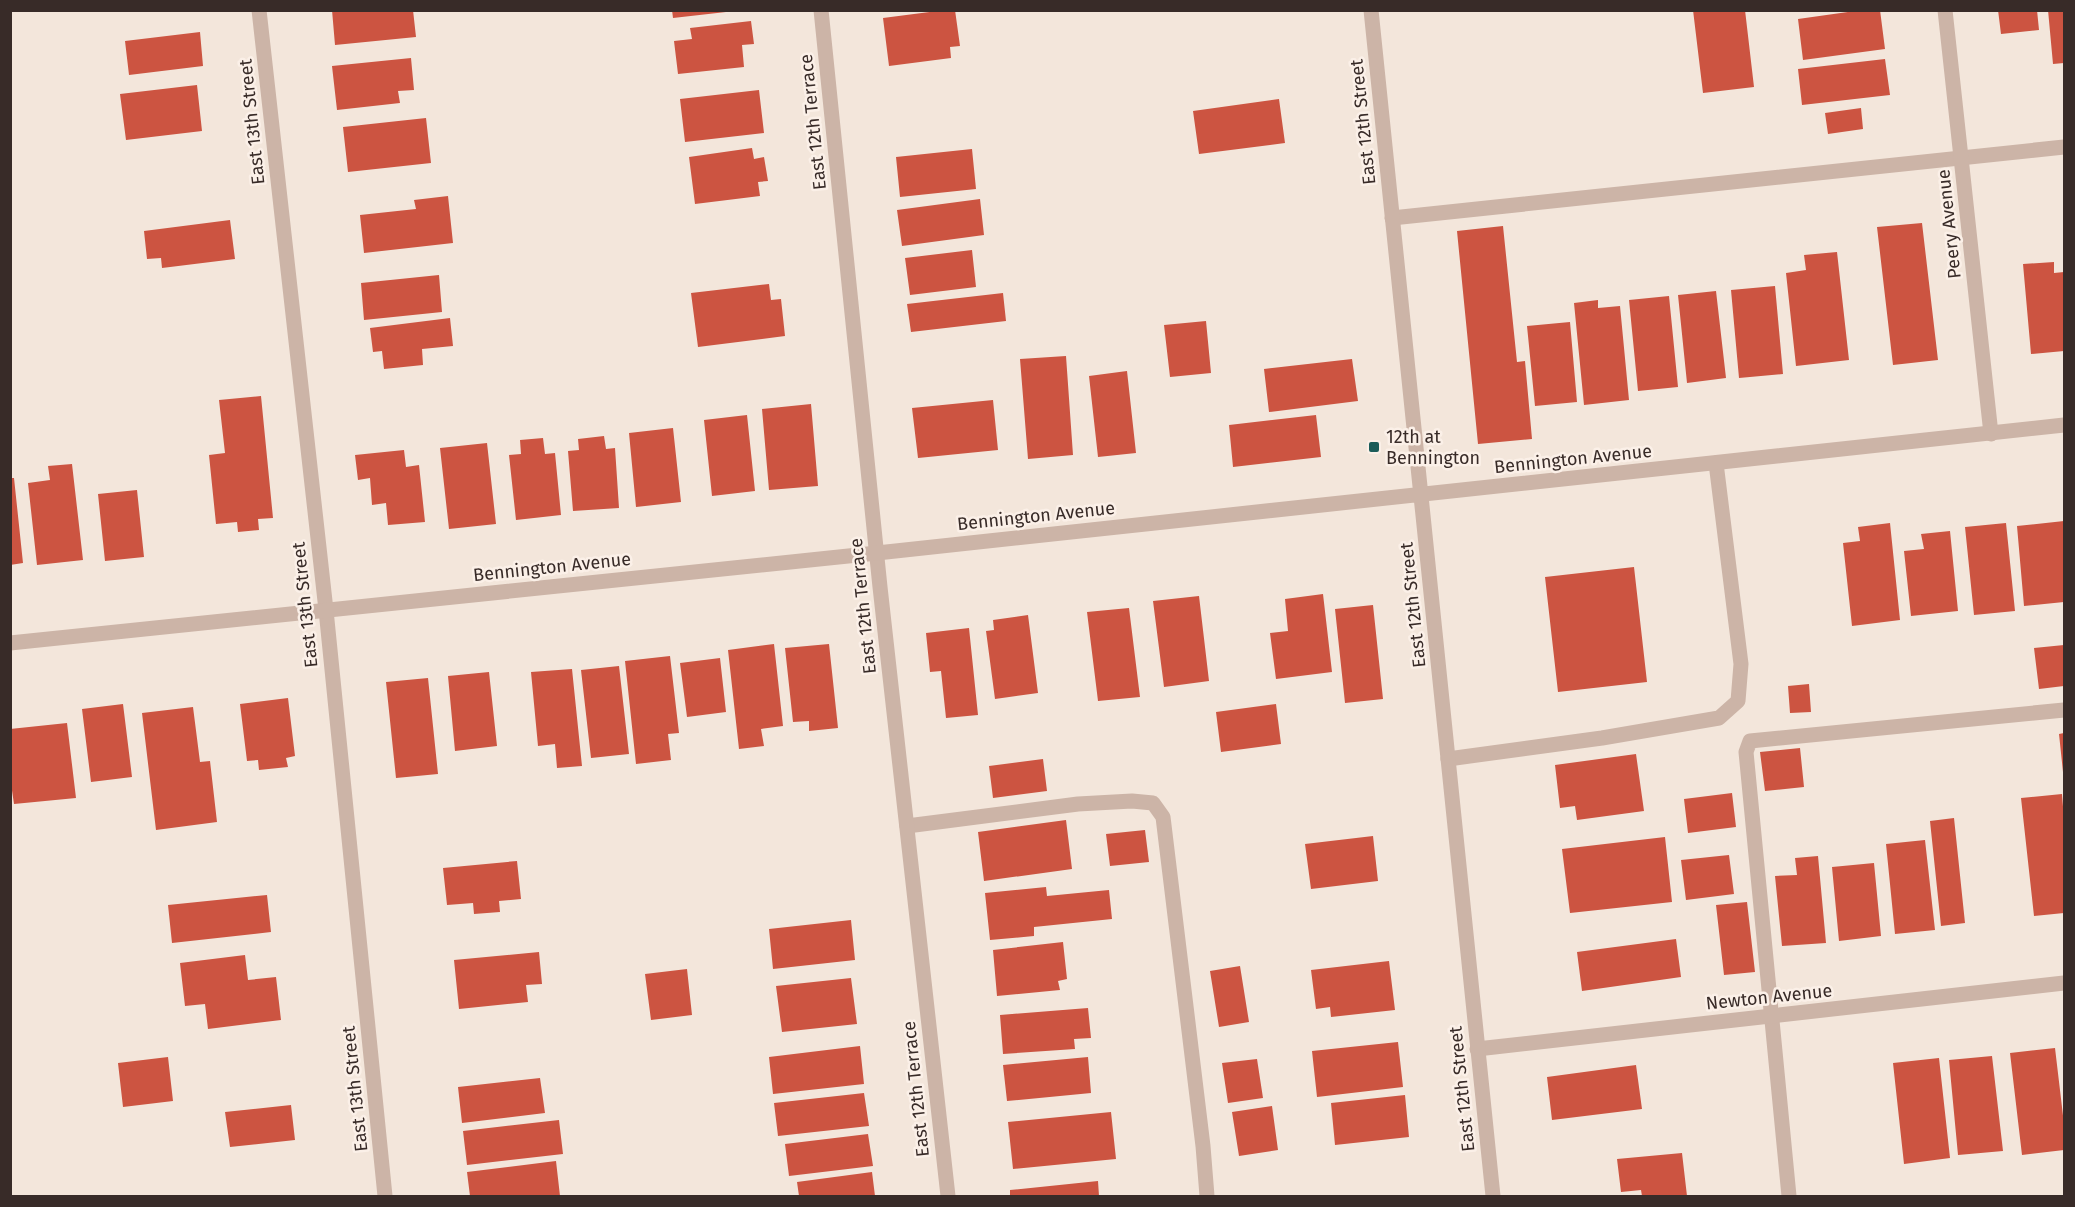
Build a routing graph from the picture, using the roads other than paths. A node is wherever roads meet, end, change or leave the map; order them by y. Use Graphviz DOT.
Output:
graph roads {
  1 [pos="259,10"];
  2 [pos="821,10"];
  3 [pos="1371,10"];
  4 [pos="1945,10"];
  5 [pos="2064,147"];
  6 [pos="1962,159"];
  7 [pos="1392,218"];
  8 [pos="2064,425"];
  9 [pos="1991,434"];
  10 [pos="1716,463"];
  11 [pos="1420,495"];
  12 [pos="877,553"];
  13 [pos="326,610"];
  14 [pos="10,643"];
  15 [pos="2064,710"];
  16 [pos="1448,759"];
  17 [pos="907,826"];
  18 [pos="2064,983"];
  19 [pos="1772,1016"];
  20 [pos="1477,1049"];
  21 [pos="385,1197"];
  22 [pos="948,1197"];
  23 [pos="1207,1197"];
  24 [pos="1493,1197"];
  25 [pos="1789,1197"];
  1 -- 13 [label="street, East 13th Street"];
  2 -- 12 [label="street, East 12th Terrace"];
  3 -- 7 [label="street, East 12th Street"];
  4 -- 6 [label="street, Peery Avenue"];
  5 -- 6 [label="street"];
  6 -- 7 [label="street"];
  6 -- 9 [label="street, Peery Avenue"];
  7 -- 11 [label="street, East 12th Street"];
  8 -- 9 [label="street, Bennington Avenue"];
  9 -- 10 [label="street, Bennington Avenue"];
  10 -- 11 [label="street, Bennington Avenue"];
  10 -- 16 [label="street"];
  11 -- 12 [label="street, Bennington Avenue"];
  11 -- 16 [label="street, East 12th Street"];
  12 -- 13 [label="street, Bennington Avenue"];
  12 -- 17 [label="street, East 12th Terrace"];
  13 -- 14 [label="street, Bennington Avenue"];
  13 -- 21 [label="street, East 13th Street"];
  15 -- 19 [label="street"];
  16 -- 20 [label="street, East 12th Street"];
  17 -- 22 [label="street, East 12th Terrace"];
  17 -- 23 [label="street"];
  18 -- 19 [label="street, Newton Avenue"];
  19 -- 20 [label="street, Newton Avenue"];
  19 -- 25 [label="street"];
  20 -- 24 [label="street, East 12th Street"];
}
